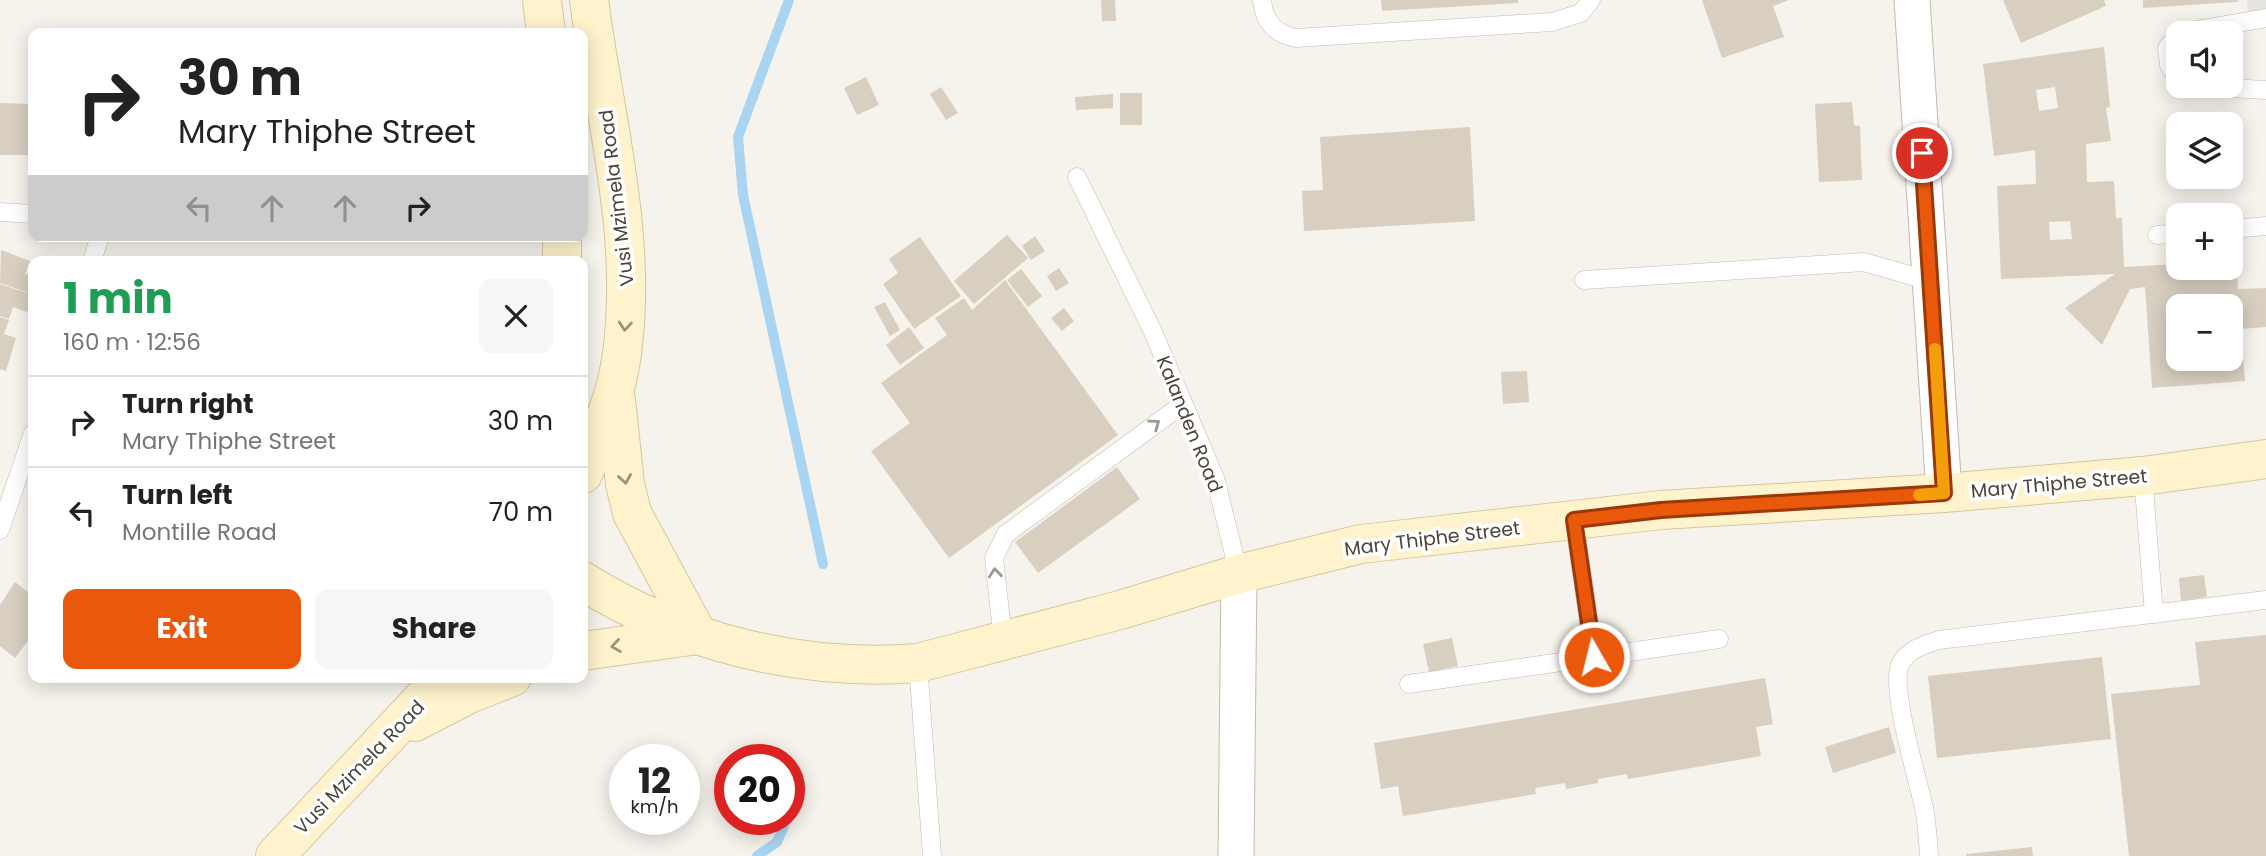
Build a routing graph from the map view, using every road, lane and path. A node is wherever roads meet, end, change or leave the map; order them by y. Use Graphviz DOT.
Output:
graph roads {
  1 [pos="542,0"];
  2 [pos="589,0"];
  3 [pos="1262,0"];
  4 [pos="1591,0"];
  5 [pos="1912,0"];
  6 [pos="2266,18"];
  7 [pos="2243,22"];
  8 [pos="545,28"];
  9 [pos="2243,89"];
  10 [pos="2266,90"];
  11 [pos="1077,177"];
  12 [pos="0,212"];
  13 [pos="28,214"];
  14 [pos="2266,226"];
  15 [pos="2243,228"];
  16 [pos="2166,234"];
  17 [pos="2157,235"];
  18 [pos="1584,280"];
  19 [pos="1930,281"];
  20 [pos="614,387"];
  21 [pos="1183,404"];
  22 [pos="28,447"];
  23 [pos="2266,459"];
  24 [pos="588,462"];
  25 [pos="2143,476"];
  26 [pos="1944,493"];
  27 [pos="1574,520"];
  28 [pos="0,530"];
  29 [pos="1239,574"];
  30 [pos="588,584"];
  31 [pos="2266,600"];
  32 [pos="2154,614"];
  33 [pos="698,635"];
  34 [pos="1719,639"];
  35 [pos="1003,640"];
  36 [pos="588,650"];
  37 [pos="1594,657"];
  38 [pos="919,663"];
  39 [pos="438,683"];
  40 [pos="497,683"];
  41 [pos="1409,684"];
  42 [pos="394,733"];
  43 [pos="275,856"];
  44 [pos="932,856"];
  45 [pos="1236,856"];
  46 [pos="1929,856"];
  1 -- 8 [label="street"];
  2 -- 20 [label="street, Vusi Mzimela Road, one-way"];
  3 -- 4 [label="lane"];
  5 -- 19 [label="street"];
  6 -- 7 [label="lane"];
  9 -- 10 [label="lane"];
  11 -- 21 [label="lane, Kalanden Road"];
  12 -- 13 [label="lane"];
  14 -- 15 [label="lane"];
  16 -- 17 [label="lane"];
  18 -- 19 [label="lane"];
  19 -- 26 [label="street"];
  20 -- 24 [label="street, Vusi Mzimela Road"];
  20 -- 33 [label="street, one-way"];
  21 -- 29 [label="lane, Kalanden Road"];
  35 -- 21 [label="lane, one-way"];
  22 -- 28 [label="lane"];
  23 -- 25 [label="street, Mary Thiphe Street"];
  25 -- 26 [label="street, Mary Thiphe Street"];
  25 -- 32 [label="lane"];
  26 -- 27 [label="street, Mary Thiphe Street"];
  27 -- 29 [label="street, Mary Thiphe Street"];
  27 -- 37 [label="lane"];
  29 -- 35 [label="street, Mary Thiphe Street"];
  29 -- 45 [label="street, Kalanden Road"];
  30 -- 33 [label="street, Mary Thiphe Street"];
  31 -- 32 [label="lane"];
  32 -- 46 [label="lane"];
  33 -- 36 [label="street, one-way"];
  33 -- 38 [label="street, Mary Thiphe Street"];
  34 -- 37 [label="lane"];
  35 -- 38 [label="street, Mary Thiphe Street"];
  37 -- 41 [label="lane"];
  38 -- 44 [label="lane"];
  39 -- 42 [label="street, Vusi Mzimela Road"];
  40 -- 42 [label="street"];
  42 -- 43 [label="street, Vusi Mzimela Road"];
}
